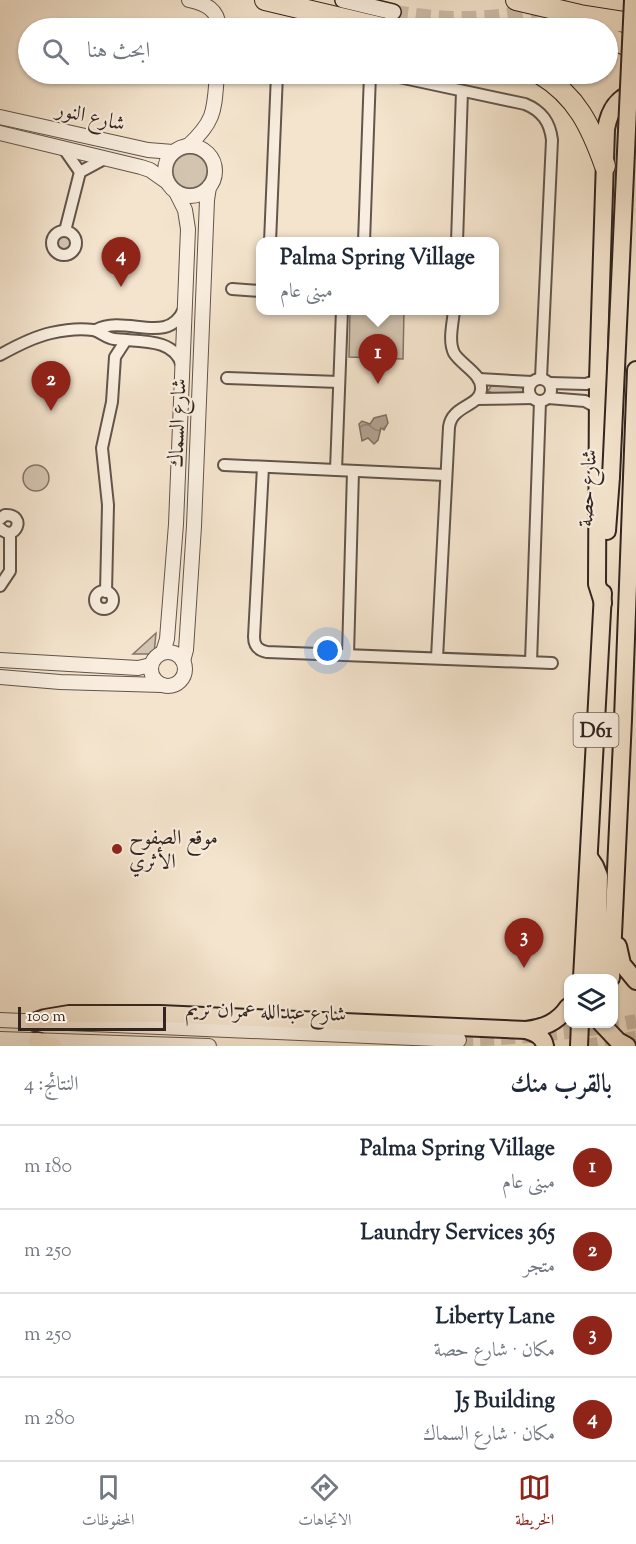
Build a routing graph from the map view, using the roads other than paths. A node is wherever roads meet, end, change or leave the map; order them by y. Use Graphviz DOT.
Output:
graph roads {
  1 [pos="189,0"];
  2 [pos="265,0"];
  3 [pos="343,0"];
  4 [pos="516,0"];
  5 [pos="633,0"];
  6 [pos="218,18"];
  7 [pos="376,18"];
  8 [pos="384,18"];
  9 [pos="573,18"];
  10 [pos="618,23"];
  11 [pos="636,24"];
  12 [pos="618,42"];
  13 [pos="636,49"];
  14 [pos="215,84"];
  15 [pos="277,84"];
  16 [pos="370,84"];
  17 [pos="430,84"];
  18 [pos="555,84"];
  19 [pos="462,91"];
  20 [pos="636,93"];
  21 [pos="0,117"];
  22 [pos="0,133"];
  23 [pos="188,146"];
  24 [pos="64,148"];
  25 [pos="173,152"];
  26 [pos="104,159"];
  27 [pos="605,166"];
  28 [pos="80,172"];
  29 [pos="172,187"];
  30 [pos="209,187"];
  31 [pos="65,231"];
  32 [pos="270,237"];
  33 [pos="364,237"];
  34 [pos="456,237"];
  35 [pos="232,289"];
  36 [pos="256,291"];
  37 [pos="184,309"];
  38 [pos="342,315"];
  39 [pos="453,315"];
  40 [pos="100,333"];
  41 [pos="126,340"];
  42 [pos="0,355"];
  43 [pos="114,364"];
  44 [pos="183,369"];
  45 [pos="636,370"];
  46 [pos="227,378"];
  47 [pos="479,379"];
  48 [pos="598,380"];
  49 [pos="541,381"];
  50 [pos="339,382"];
  51 [pos="477,399"];
  52 [pos="540,399"];
  53 [pos="598,408"];
  54 [pos="224,465"];
  55 [pos="263,467"];
  56 [pos="336,470"];
  57 [pos="353,471"];
  58 [pos="445,475"];
  59 [pos="0,519"];
  60 [pos="176,524"];
  61 [pos="194,526"];
  62 [pos="5,531"];
  63 [pos="0,586"];
  64 [pos="106,592"];
  65 [pos="603,603"];
  66 [pos="632,603"];
  67 [pos="631,629"];
  68 [pos="163,652"];
  69 [pos="348,655"];
  70 [pos="437,658"];
  71 [pos="0,660"];
  72 [pos="183,661"];
  73 [pos="531,662"];
  74 [pos="552,663"];
  75 [pos="151,665"];
  76 [pos="0,677"];
  77 [pos="162,685"];
  78 [pos="588,856"];
  79 [pos="615,923"];
  80 [pos="581,974"];
  81 [pos="597,974"];
  82 [pos="611,974"];
  83 [pos="636,981"];
  84 [pos="564,1011"];
  85 [pos="0,1020"];
  86 [pos="34,1022"];
  87 [pos="580,1028"];
  88 [pos="526,1030"];
  89 [pos="606,1031"];
  90 [pos="0,1039"];
  91 [pos="459,1040"];
  92 [pos="45,1043"];
  93 [pos="209,1046"];
  94 [pos="545,1046"];
  95 [pos="579,1046"];
  96 [pos="627,1046"];
  1 -- 6 [label="street"];
  2 -- 7 [label="highway"];
  3 -- 8 [label="main road"];
  4 -- 9 [label="highway"];
  5 -- 65 [label="main road, شارع حصة / D61, bridge"];
  10 -- 11 [label="highway"];
  12 -- 13 [label="highway"];
  14 -- 23 [label="street"];
  15 -- 32 [label="street"];
  16 -- 33 [label="street"];
  17 -- 19 [label="street"];
  18 -- 27 [label="highway"];
  19 -- 34 [label="street"];
  19 -- 49 [label="street"];
  20 -- 27 [label="main road"];
  21 -- 25 [label="street, شارع النور"];
  22 -- 24 [label="street, شارع النور"];
  23 -- 25 [label="street"];
  23 -- 30 [label="street"];
  24 -- 26 [label="street, شارع النور"];
  24 -- 28 [label="street"];
  25 -- 29 [label="street"];
  26 -- 28 [label="street"];
  26 -- 29 [label="street, شارع النور"];
  27 -- 48 [label="main road"];
  28 -- 31 [label="street"];
  29 -- 30 [label="street"];
  29 -- 37 [label="street, شارع السماك"];
  30 -- 61 [label="street, شارع السماك"];
  35 -- 36 [label="street"];
  37 -- 40 [label="street"];
  37 -- 44 [label="street, شارع السماك"];
  38 -- 50 [label="street"];
  39 -- 47 [label="street"];
  40 -- 41 [label="street"];
  40 -- 42 [label="street"];
  40 -- 43 [label="street"];
  41 -- 43 [label="street"];
  41 -- 44 [label="street"];
  43 -- 64 [label="street"];
  44 -- 60 [label="street, شارع السماك"];
  45 -- 66 [label="main road, شارع حصة / D61"];
  46 -- 50 [label="street"];
  47 -- 49 [label="street"];
  47 -- 51 [label="street"];
  48 -- 49 [label="street"];
  48 -- 53 [label="main road"];
  49 -- 52 [label="street"];
  49 -- 52 [label="street"];
  50 -- 56 [label="street"];
  51 -- 52 [label="street"];
  51 -- 58 [label="street"];
  52 -- 53 [label="street"];
  52 -- 73 [label="street"];
  53 -- 65 [label="main road"];
  54 -- 55 [label="street"];
  55 -- 56 [label="street"];
  55 -- 69 [label="street"];
  56 -- 57 [label="street"];
  57 -- 58 [label="street"];
  57 -- 69 [label="street"];
  58 -- 70 [label="street"];
  59 -- 62 [label="street"];
  60 -- 61 [label="street"];
  60 -- 68 [label="street, شارع السماك"];
  61 -- 72 [label="street, شارع السماك"];
  62 -- 63 [label="street"];
  65 -- 78 [label="main road, شارع حصة / D61"];
  66 -- 67 [label="main road, شارع حصة / D61"];
  67 -- 79 [label="main road, شارع حصة / D61"];
  68 -- 72 [label="street"];
  68 -- 75 [label="street"];
  69 -- 70 [label="street"];
  70 -- 73 [label="street"];
  71 -- 75 [label="street"];
  72 -- 77 [label="street, شارع السماك"];
  73 -- 74 [label="street"];
  75 -- 77 [label="street"];
  76 -- 77 [label="street"];
  78 -- 80 [label="main road, شارع حصة / D61"];
  78 -- 81 [label="main road"];
  79 -- 82 [label="main road, شارع حصة / D61"];
  79 -- 83 [label="main road"];
  84 -- 88 [label="main road"];
  85 -- 86 [label="street, شارع عبدالله عمران تريم"];
  86 -- 88 [label="main road"];
  86 -- 91 [label="street, شارع عبدالله عمران تريم"];
  87 -- 95 [label="main road"];
  88 -- 94 [label="main road"];
  89 -- 96 [label="main road"];
  90 -- 92 [label="street, شارع عبدالله عمران تريم"];
  92 -- 93 [label="street, شارع عبدالله عمران تريم"];
}
